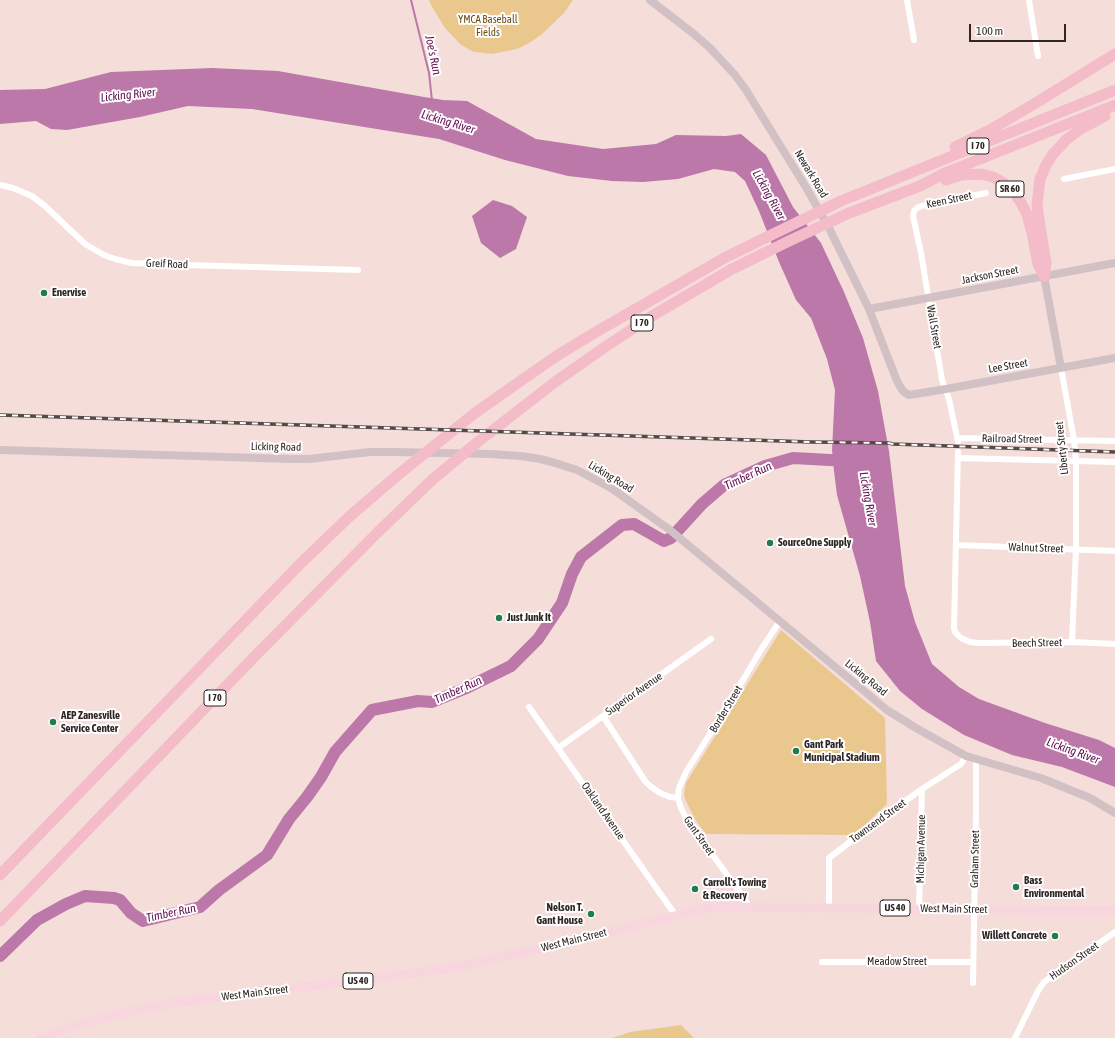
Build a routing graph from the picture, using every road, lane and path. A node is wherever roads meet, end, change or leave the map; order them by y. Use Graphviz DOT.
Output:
graph roads {
  1 [pos="650,0"];
  2 [pos="907,0"];
  3 [pos="1028,0"];
  4 [pos="914,40"];
  5 [pos="1115,54"];
  6 [pos="1038,56"];
  7 [pos="1115,90"];
  8 [pos="1115,105"];
  9 [pos="1115,110"];
  10 [pos="1115,169"];
  11 [pos="909,173"];
  12 [pos="1064,178"];
  13 [pos="0,185"];
  14 [pos="920,186"];
  15 [pos="986,193"];
  16 [pos="914,210"];
  17 [pos="1115,264"];
  18 [pos="358,270"];
  19 [pos="1044,276"];
  20 [pos="929,298"];
  21 [pos="868,309"];
  22 [pos="1115,358"];
  23 [pos="1061,368"];
  24 [pos="946,389"];
  25 [pos="904,392"];
  26 [pos="958,440"];
  27 [pos="1074,440"];
  28 [pos="1115,441"];
  29 [pos="0,450"];
  30 [pos="1076,461"];
  31 [pos="1115,462"];
  32 [pos="956,545"];
  33 [pos="1076,549"];
  34 [pos="1115,551"];
  35 [pos="780,621"];
  36 [pos="711,639"];
  37 [pos="1072,642"];
  38 [pos="1115,644"];
  39 [pos="530,707"];
  40 [pos="603,716"];
  41 [pos="558,748"];
  42 [pos="966,756"];
  43 [pos="976,759"];
  44 [pos="922,789"];
  45 [pos="678,798"];
  46 [pos="1115,813"];
  47 [pos="0,875"];
  48 [pos="749,906"];
  49 [pos="829,907"];
  50 [pos="919,909"];
  51 [pos="974,910"];
  52 [pos="1115,911"];
  53 [pos="676,916"];
  54 [pos="0,921"];
  55 [pos="1115,932"];
  56 [pos="822,962"];
  57 [pos="973,962"];
  58 [pos="973,983"];
  59 [pos="40,1038"];
  60 [pos="1015,1038"];
  1 -- 21 [label="street, Newark Road"];
  2 -- 4 [label="street"];
  3 -- 6 [label="street"];
  5 -- 11 [label="highway"];
  7 -- 11 [label="highway, I 70"];
  8 -- 14 [label="highway, I 70"];
  9 -- 19 [label="highway"];
  10 -- 12 [label="street"];
  11 -- 47 [label="highway, I 70"];
  13 -- 18 [label="street, Greif Road"];
  14 -- 19 [label="highway, SR 60"];
  14 -- 54 [label="highway, I 70"];
  15 -- 16 [label="street, Keen Street"];
  16 -- 20 [label="street, Wall Street"];
  17 -- 19 [label="street, Jackson Street"];
  19 -- 20 [label="street, Jackson Street"];
  19 -- 23 [label="street, Liberty Street"];
  20 -- 21 [label="street, Jackson Street"];
  20 -- 24 [label="street, Wall Street"];
  21 -- 25 [label="street, Newark Road"];
  22 -- 23 [label="street, Lee Street"];
  23 -- 24 [label="street, Lee Street"];
  23 -- 27 [label="street, Liberty Street"];
  24 -- 25 [label="street, Lee Street"];
  24 -- 26 [label="street, Wall Street"];
  26 -- 27 [label="street, Railroad Street"];
  27 -- 28 [label="street, Railroad Street"];
  27 -- 30 [label="street, Liberty Street"];
  29 -- 35 [label="street, Licking Road"];
  30 -- 31 [label="street, Railroad Street"];
  30 -- 32 [label="street, Railroad Street"];
  30 -- 33 [label="street, Liberty Street"];
  32 -- 33 [label="street, Walnut Street"];
  32 -- 37 [label="street, Beech Street"];
  33 -- 34 [label="street, Walnut Street"];
  33 -- 37 [label="street, Liberty Street"];
  35 -- 42 [label="street, Licking Road"];
  35 -- 45 [label="street, Border Street"];
  36 -- 40 [label="street, Superior Avenue"];
  37 -- 38 [label="street, Beech Street"];
  39 -- 41 [label="street, Oakland Avenue"];
  40 -- 41 [label="street, Superior Avenue"];
  40 -- 45 [label="street"];
  41 -- 53 [label="street, Oakland Avenue"];
  42 -- 43 [label="street, Licking Road"];
  42 -- 44 [label="street, Townsend Street"];
  43 -- 46 [label="street, Licking Road"];
  43 -- 51 [label="street, Graham Street"];
  44 -- 49 [label="street, Townsend Street"];
  44 -- 50 [label="street, Michigan Avenue"];
  45 -- 48 [label="street, Gant Street"];
  48 -- 49 [label="main road, West Main Street / US 40"];
  48 -- 53 [label="main road, West Main Street / US 40"];
  49 -- 50 [label="main road, West Main Street / US 40"];
  50 -- 51 [label="main road, West Main Street / US 40"];
  51 -- 52 [label="main road, West Main Street / US 40"];
  51 -- 57 [label="street, Graham Street"];
  53 -- 59 [label="main road, West Main Street / US 40"];
  55 -- 60 [label="street, Hudson Street"];
  56 -- 57 [label="street, Meadow Street"];
  57 -- 58 [label="street, Graham Street"];
}
